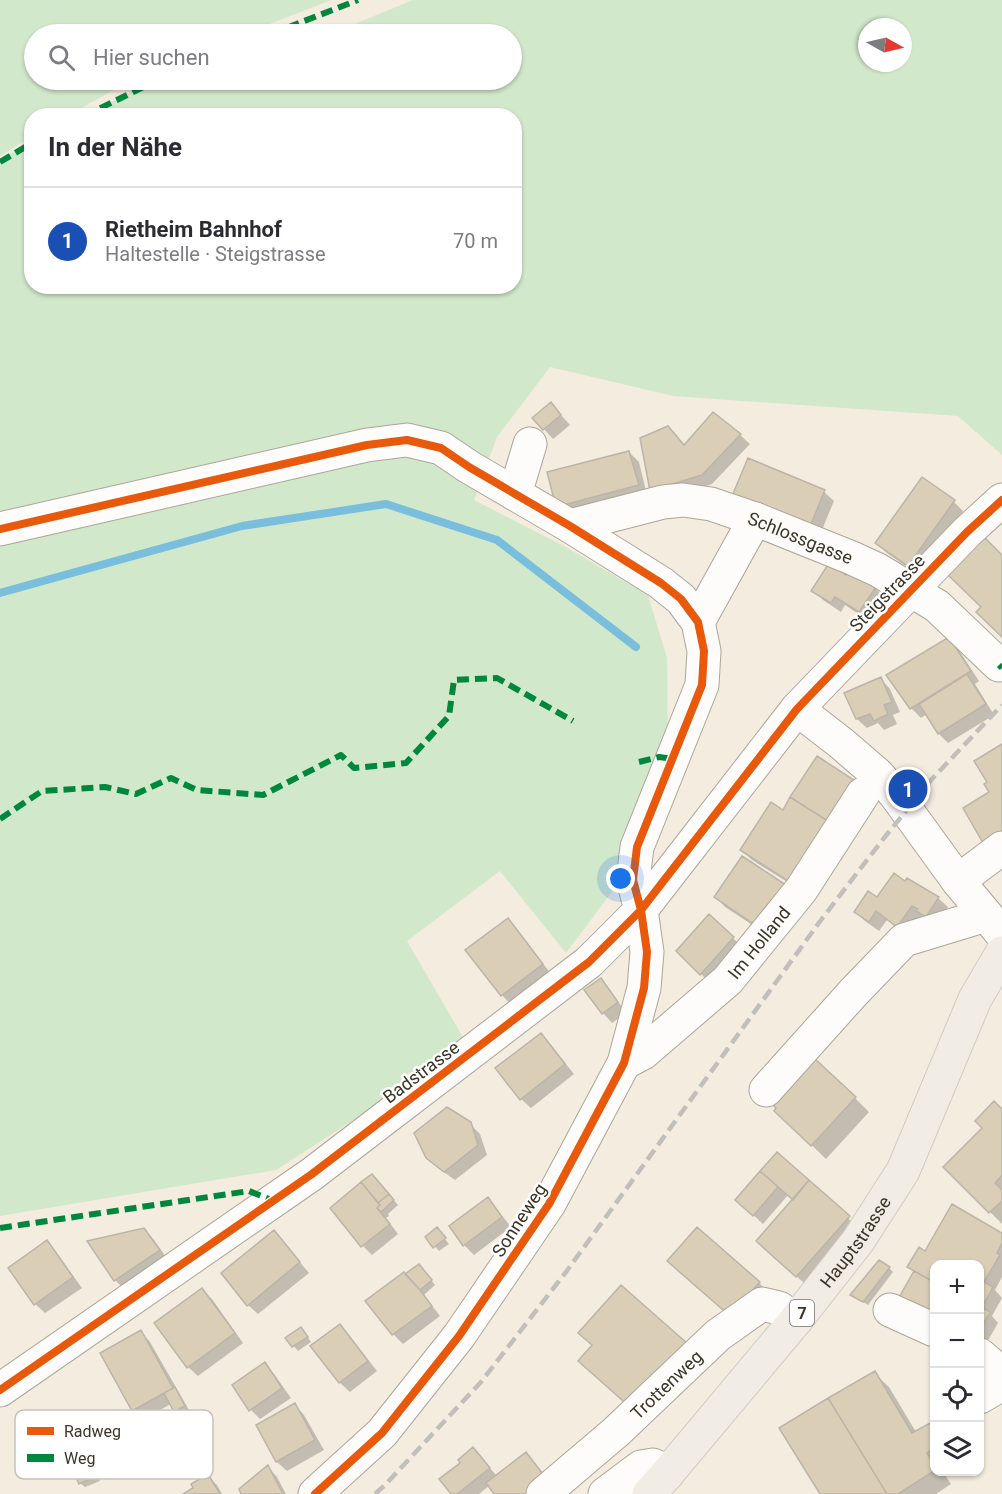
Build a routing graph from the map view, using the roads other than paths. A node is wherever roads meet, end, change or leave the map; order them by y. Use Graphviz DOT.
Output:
graph roads {
  1 [pos="530,444"];
  2 [pos="515,494"];
  3 [pos="1002,500"];
  4 [pos="755,519"];
  5 [pos="570,526"];
  6 [pos="0,529"];
  7 [pos="911,590"];
  8 [pos="698,622"];
  9 [pos="999,665"];
  10 [pos="797,709"];
  11 [pos="863,794"];
  12 [pos="1002,848"];
  13 [pos="958,881"];
  14 [pos="641,910"];
  15 [pos="994,925"];
  16 [pos="997,973"];
  17 [pos="624,1063"];
  18 [pos="766,1090"];
  19 [pos="890,1310"];
  20 [pos="796,1320"];
  21 [pos="930,1328"];
  22 [pos="984,1358"];
  23 [pos="1002,1374"];
  24 [pos="1002,1384"];
  25 [pos="0,1390"];
  26 [pos="984,1395"];
  27 [pos="658,1484"];
  28 [pos="315,1494"];
  29 [pos="543,1494"];
  30 [pos="605,1494"];
  1 -- 2 [label="street"];
  2 -- 5 [label="street"];
  2 -- 6 [label="street"];
  3 -- 7 [label="street, Steigstrasse"];
  4 -- 5 [label="street, Schlossgasse"];
  4 -- 7 [label="street, Schlossgasse"];
  4 -- 8 [label="street"];
  5 -- 8 [label="street"];
  7 -- 9 [label="street, Schlossgasse"];
  7 -- 10 [label="street, Steigstrasse"];
  8 -- 14 [label="street, Sonneweg"];
  10 -- 13 [label="street"];
  10 -- 14 [label="street, Badstrasse"];
  11 -- 17 [label="street, Im Holland"];
  12 -- 13 [label="street"];
  13 -- 15 [label="street"];
  14 -- 17 [label="street, Sonneweg"];
  14 -- 25 [label="street, Badstrasse"];
  15 -- 18 [label="street"];
  16 -- 20 [label="main road, Hauptstrasse / 7"];
  17 -- 28 [label="street, Sonneweg"];
  19 -- 21 [label="street"];
  20 -- 27 [label="main road, Hauptstrasse / 7"];
  20 -- 29 [label="street, Trottenweg"];
  22 -- 23 [label="street"];
  24 -- 26 [label="street"];
  27 -- 30 [label="street"];
}
